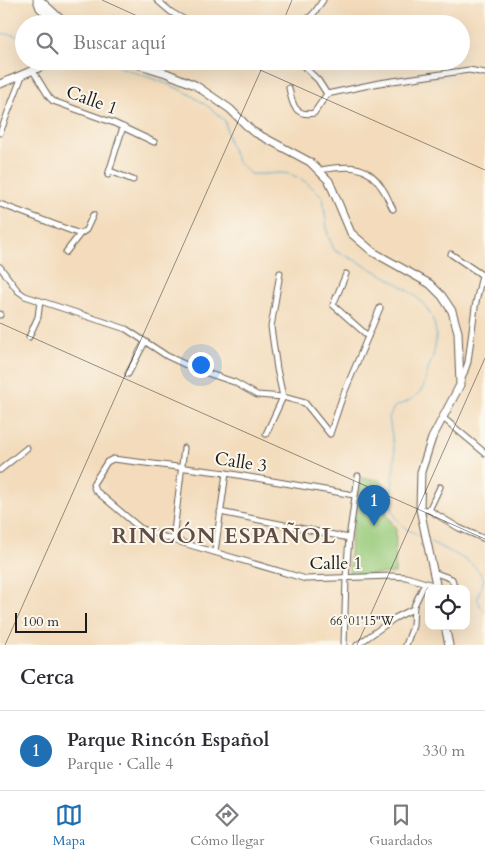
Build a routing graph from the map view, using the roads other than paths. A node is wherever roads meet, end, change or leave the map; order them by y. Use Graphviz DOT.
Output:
graph roads {
  1 [pos="39,0"];
  2 [pos="157,0"];
  3 [pos="323,0"];
  4 [pos="47,15"];
  5 [pos="56,15"];
  6 [pos="177,15"];
  7 [pos="313,15"];
  8 [pos="156,70"];
  9 [pos="307,70"];
  10 [pos="33,71"];
  11 [pos="485,73"];
  12 [pos="22,76"];
  13 [pos="0,84"];
  14 [pos="289,88"];
  15 [pos="327,94"];
  16 [pos="124,127"];
  17 [pos="0,134"];
  18 [pos="154,142"];
  19 [pos="320,170"];
  20 [pos="133,180"];
  21 [pos="0,204"];
  22 [pos="393,209"];
  23 [pos="93,215"];
  24 [pos="80,234"];
  25 [pos="66,252"];
  26 [pos="451,254"];
  27 [pos="1,268"];
  28 [pos="280,273"];
  29 [pos="346,274"];
  30 [pos="484,275"];
  31 [pos="0,278"];
  32 [pos="40,301"];
  33 [pos="380,308"];
  34 [pos="368,336"];
  35 [pos="28,337"];
  36 [pos="145,342"];
  37 [pos="128,374"];
  38 [pos="460,385"];
  39 [pos="283,397"];
  40 [pos="442,417"];
  41 [pos="266,434"];
  42 [pos="27,448"];
  43 [pos="184,448"];
  44 [pos="485,453"];
  45 [pos="183,468"];
  46 [pos="0,470"];
  47 [pos="226,473"];
  48 [pos="358,476"];
  49 [pos="440,487"];
  50 [pos="354,495"];
  51 [pos="103,496"];
  52 [pos="420,509"];
  53 [pos="429,510"];
  54 [pos="220,512"];
  55 [pos="349,538"];
  56 [pos="485,539"];
  57 [pos="173,540"];
  58 [pos="215,552"];
  59 [pos="433,572"];
  60 [pos="346,578"];
  61 [pos="426,583"];
  62 [pos="432,585"];
  63 [pos="436,585"];
  64 [pos="453,585"];
  65 [pos="413,609"];
  66 [pos="446,630"];
  67 [pos="344,645"];
  68 [pos="357,645"];
  69 [pos="406,645"];
  70 [pos="449,645"];
  1 -- 4 [label="street"];
  1 -- 5 [label="street"];
  2 -- 6 [label="street"];
  3 -- 7 [label="street"];
  8 -- 19 [label="street"];
  9 -- 15 [label="street"];
  10 -- 12 [label="street"];
  10 -- 16 [label="street, Calle 1"];
  11 -- 15 [label="street"];
  12 -- 13 [label="street"];
  12 -- 17 [label="street"];
  14 -- 15 [label="street"];
  16 -- 18 [label="street, Calle 1"];
  16 -- 20 [label="street"];
  19 -- 22 [label="street"];
  19 -- 38 [label="street"];
  21 -- 24 [label="street"];
  23 -- 24 [label="street"];
  24 -- 25 [label="street"];
  26 -- 30 [label="street"];
  27 -- 31 [label="street"];
  27 -- 32 [label="street"];
  28 -- 39 [label="street"];
  29 -- 34 [label="street"];
  30 -- 38 [label="street"];
  32 -- 35 [label="street"];
  32 -- 36 [label="street"];
  33 -- 34 [label="street"];
  34 -- 39 [label="street"];
  36 -- 37 [label="street"];
  36 -- 39 [label="street"];
  38 -- 40 [label="street"];
  39 -- 41 [label="street"];
  40 -- 44 [label="street"];
  40 -- 52 [label="street"];
  42 -- 46 [label="street"];
  43 -- 45 [label="street"];
  45 -- 47 [label="street, Calle 3"];
  45 -- 51 [label="street, Calle 3"];
  45 -- 57 [label="street"];
  47 -- 50 [label="street, Calle 3"];
  47 -- 54 [label="street"];
  48 -- 50 [label="street"];
  49 -- 53 [label="street"];
  50 -- 55 [label="street"];
  51 -- 57 [label="street, Calle 1"];
  52 -- 53 [label="street"];
  52 -- 59 [label="street"];
  53 -- 56 [label="street"];
  54 -- 55 [label="street"];
  54 -- 58 [label="street"];
  55 -- 60 [label="street"];
  57 -- 58 [label="street, Calle 1"];
  58 -- 60 [label="street, Calle 1"];
  59 -- 63 [label="street"];
  59 -- 64 [label="street"];
  60 -- 61 [label="street, Calle 1"];
  60 -- 67 [label="street"];
  61 -- 62 [label="street, Calle 1"];
  61 -- 65 [label="street"];
  65 -- 68 [label="street"];
  65 -- 69 [label="street"];
  66 -- 70 [label="street"];
}
